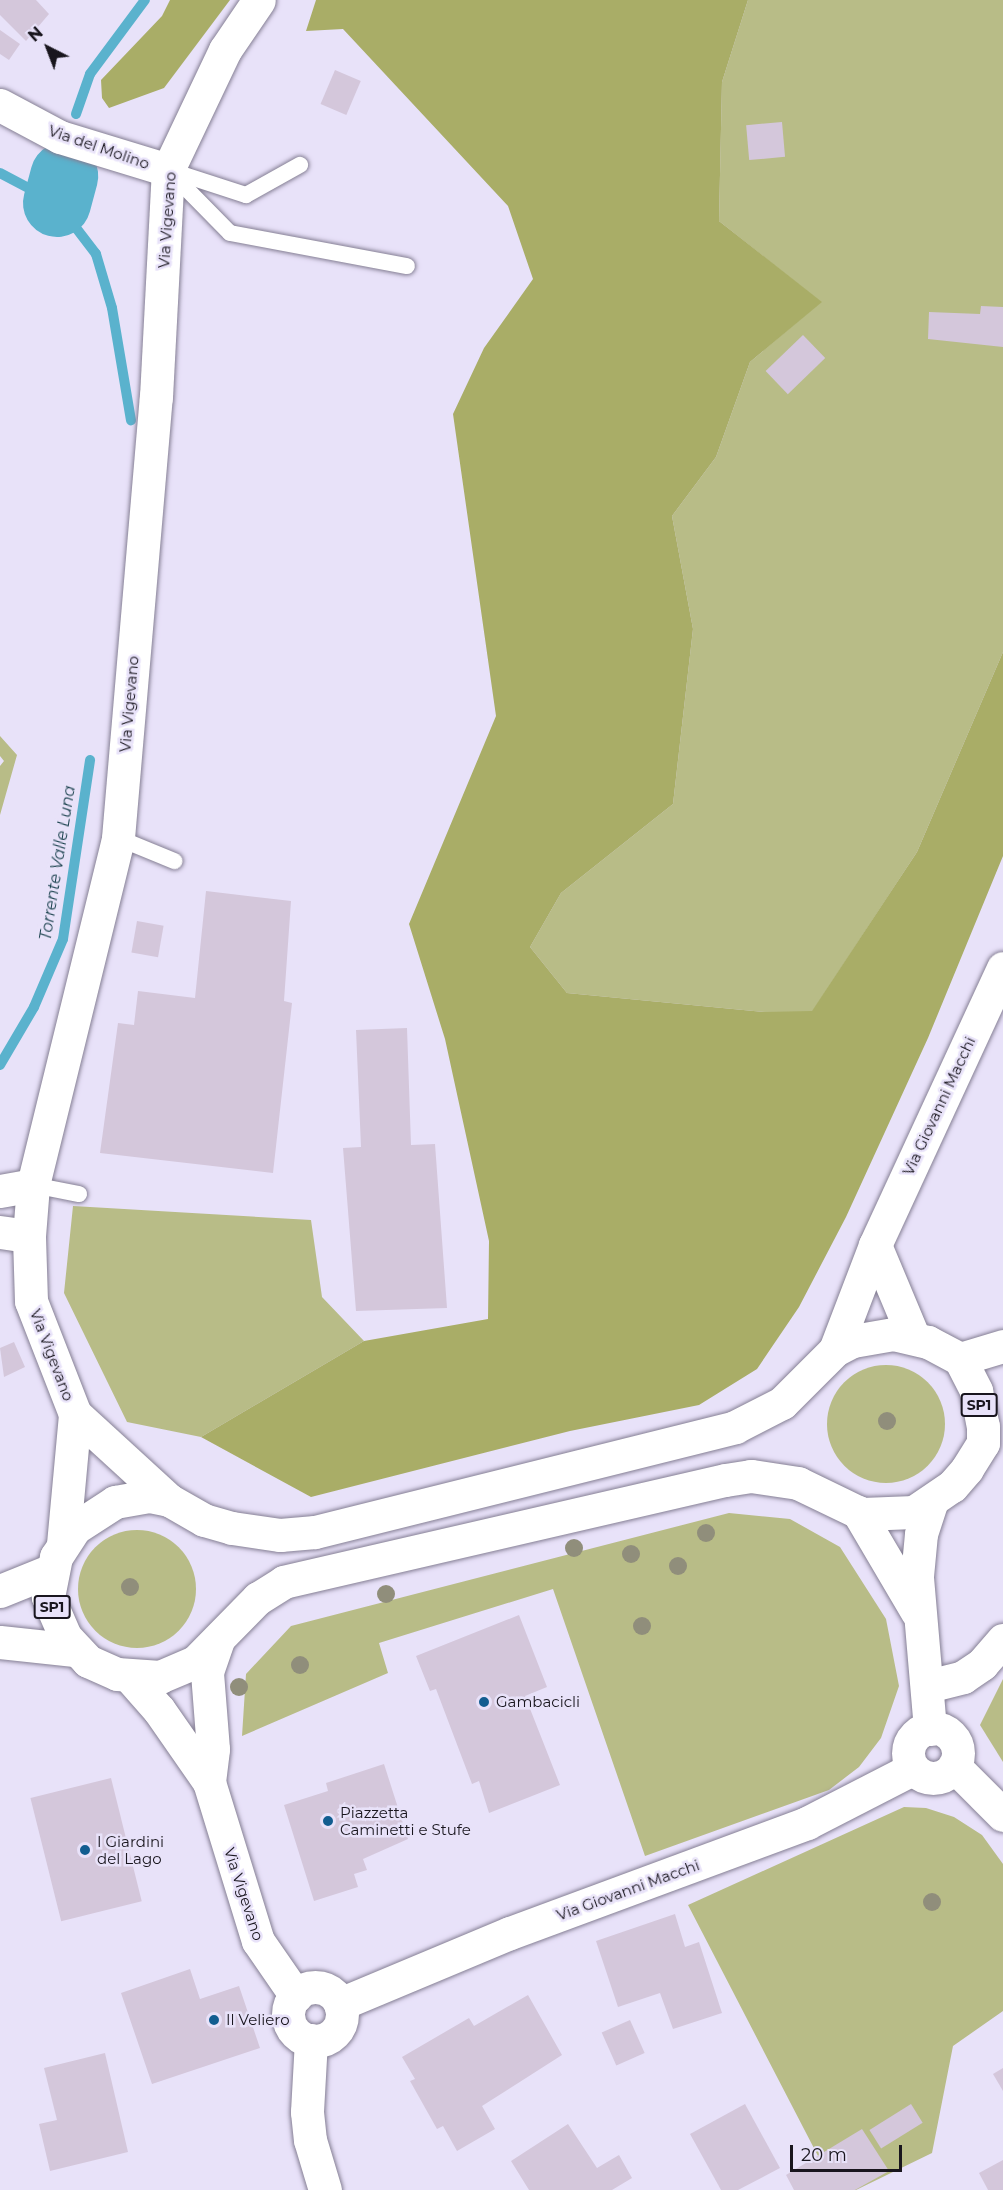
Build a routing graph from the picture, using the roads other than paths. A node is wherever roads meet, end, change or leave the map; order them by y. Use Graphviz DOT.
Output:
graph roads {
  1 [pos="259,0"];
  2 [pos="0,105"];
  3 [pos="300,165"];
  4 [pos="168,170"];
  5 [pos="407,266"];
  6 [pos="118,838"];
  7 [pos="174,861"];
  8 [pos="1003,968"];
  9 [pos="33,1185"];
  10 [pos="0,1191"];
  11 [pos="79,1194"];
  12 [pos="15,1234"];
  13 [pos="875,1245"];
  14 [pos="913,1336"];
  15 [pos="1003,1346"];
  16 [pos="835,1350"];
  17 [pos="960,1359"];
  18 [pos="75,1414"];
  19 [pos="993,1435"];
  20 [pos="169,1500"];
  21 [pos="932,1501"];
  22 [pos="858,1512"];
  23 [pos="58,1557"];
  24 [pos="0,1591"];
  25 [pos="918,1613"];
  26 [pos="218,1640"];
  27 [pos="1003,1640"];
  28 [pos="0,1642"];
  29 [pos="75,1650"];
  30 [pos="130,1677"];
  31 [pos="928,1686"];
  32 [pos="930,1729"];
  33 [pos="954,1766"];
  34 [pos="912,1769"];
  35 [pos="209,1782"];
  36 [pos="1003,1815"];
  37 [pos="296,1996"];
  38 [pos="340,2004"];
  39 [pos="311,2040"];
  40 [pos="325,2190"];
  1 -- 4 [label="street, Via Vigevano"];
  2 -- 4 [label="street, Via del Molino"];
  3 -- 4 [label="lane"];
  4 -- 5 [label="lane"];
  4 -- 6 [label="street, Via Vigevano"];
  6 -- 7 [label="lane"];
  6 -- 9 [label="street, Via Vigevano"];
  8 -- 13 [label="street, Via Giovanni Macchi"];
  9 -- 10 [label="street"];
  9 -- 11 [label="lane"];
  9 -- 12 [label="street, Via Vigevano"];
  12 -- 18 [label="street, Via Vigevano"];
  13 -- 14 [label="street"];
  13 -- 16 [label="street, Via Giovanni Macchi"];
  14 -- 16 [label="street, SP1"];
  14 -- 17 [label="street, SP1"];
  15 -- 17 [label="street"];
  16 -- 20 [label="street, SP1"];
  17 -- 19 [label="street, SP1"];
  18 -- 20 [label="street, Via Vigevano"];
  18 -- 23 [label="street, Via Vigevano"];
  19 -- 21 [label="street, SP1"];
  20 -- 23 [label="street, SP1"];
  21 -- 22 [label="street, SP1"];
  21 -- 25 [label="street"];
  22 -- 25 [label="street"];
  22 -- 26 [label="street, SP1"];
  23 -- 24 [label="street, SP1"];
  23 -- 29 [label="street, SP1"];
  25 -- 31 [label="street"];
  26 -- 30 [label="street, SP1"];
  26 -- 35 [label="street, Via Vigevano"];
  27 -- 31 [label="street"];
  28 -- 29 [label="street, SP1"];
  29 -- 30 [label="street, SP1"];
  30 -- 35 [label="street, Via Vigevano"];
  31 -- 32 [label="street"];
  32 -- 33 [label="street"];
  32 -- 34 [label="street"];
  33 -- 34 [label="street"];
  33 -- 36 [label="street"];
  34 -- 38 [label="street, Via Giovanni Macchi"];
  35 -- 37 [label="street, Via Vigevano"];
  37 -- 38 [label="street"];
  37 -- 39 [label="street"];
  38 -- 39 [label="street"];
  39 -- 40 [label="street"];
}
